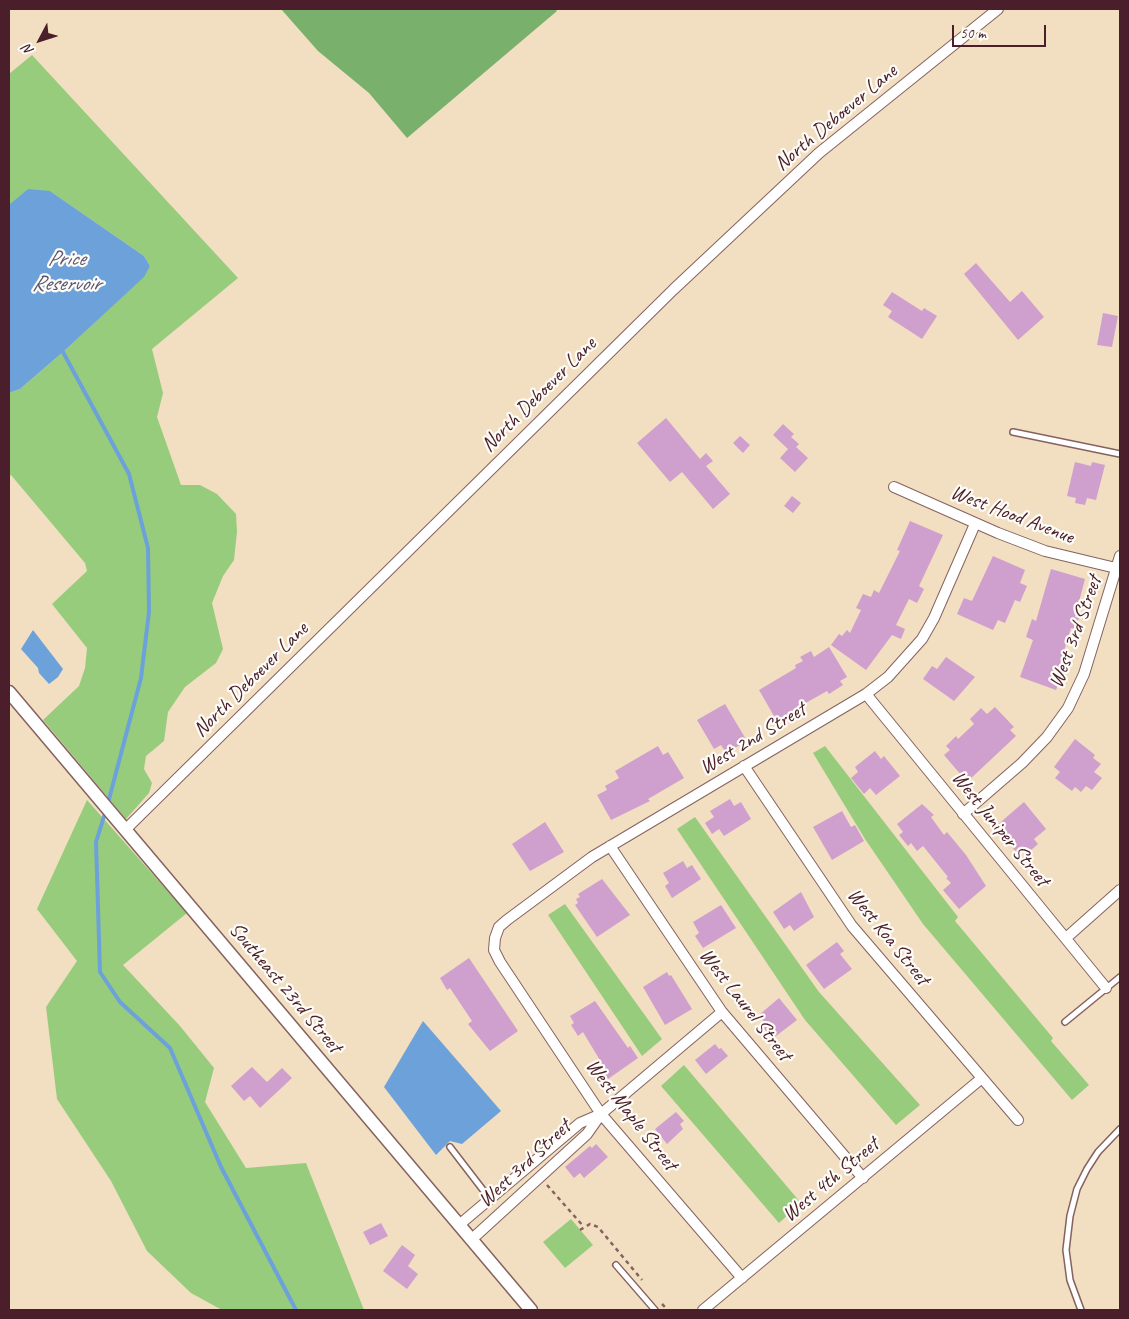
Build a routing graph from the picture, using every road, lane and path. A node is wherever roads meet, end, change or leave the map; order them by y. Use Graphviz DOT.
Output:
graph roads {
  1 [pos="998,9"];
  2 [pos="1013,432"];
  3 [pos="1120,454"];
  4 [pos="894,487"];
  5 [pos="975,524"];
  6 [pos="1120,556"];
  7 [pos="1119,568"];
  8 [pos="9,692"];
  9 [pos="866,694"];
  10 [pos="744,766"];
  11 [pos="963,814"];
  12 [pos="125,830"];
  13 [pos="610,846"];
  14 [pos="1120,890"];
  15 [pos="495,938"];
  16 [pos="1066,938"];
  17 [pos="1120,977"];
  18 [pos="1106,988"];
  19 [pos="722,1012"];
  20 [pos="1065,1022"];
  21 [pos="982,1078"];
  22 [pos="601,1114"];
  23 [pos="1018,1120"];
  24 [pos="1120,1129"];
  25 [pos="450,1147"];
  26 [pos="539,1176"];
  27 [pos="863,1178"];
  28 [pos="490,1199"];
  29 [pos="459,1225"];
  30 [pos="584,1227"];
  31 [pos="471,1240"];
  32 [pos="616,1264"];
  33 [pos="742,1278"];
  34 [pos="531,1310"];
  35 [pos="655,1310"];
  36 [pos="703,1310"];
  37 [pos="1081,1310"];
  1 -- 12 [label="street, North Deboever Lane"];
  2 -- 3 [label="lane"];
  4 -- 5 [label="street, West Hood Avenue"];
  5 -- 7 [label="street, West Hood Avenue"];
  5 -- 9 [label="street, West 2nd Street"];
  6 -- 7 [label="street"];
  7 -- 11 [label="street, West 3rd Street"];
  8 -- 12 [label="street, Southeast 23rd Street"];
  9 -- 10 [label="street, West 2nd Street"];
  9 -- 11 [label="street, West Juniper Street"];
  10 -- 13 [label="street, West 2nd Street"];
  10 -- 21 [label="street, West Koa Street"];
  11 -- 16 [label="street, West Juniper Street"];
  12 -- 29 [label="street, Southeast 23rd Street"];
  13 -- 15 [label="street, West 2nd Street"];
  13 -- 19 [label="street, West Laurel Street"];
  14 -- 16 [label="street"];
  15 -- 22 [label="street, West Maple Street"];
  16 -- 18 [label="street, West Juniper Street"];
  17 -- 18 [label="lane"];
  18 -- 20 [label="lane"];
  19 -- 22 [label="street, West 3rd Street"];
  19 -- 27 [label="street, West Laurel Street"];
  21 -- 23 [label="street, West Koa Street"];
  21 -- 27 [label="street, West 4th Street"];
  22 -- 26 [label="street, West 3rd Street"];
  22 -- 28 [label="street, West 3rd Street"];
  22 -- 33 [label="street, West Maple Street"];
  24 -- 37 [label="lane"];
  25 -- 28 [label="lane"];
  26 -- 30 [label="path"];
  26 -- 31 [label="street, West 3rd Street"];
  27 -- 33 [label="street, West 4th Street"];
  28 -- 29 [label="street, West 3rd Street"];
  29 -- 31 [label="street, Southeast 23rd Street"];
  31 -- 34 [label="street, Southeast 23rd Street"];
  32 -- 35 [label="lane"];
  33 -- 36 [label="street, West 4th Street"];
}
